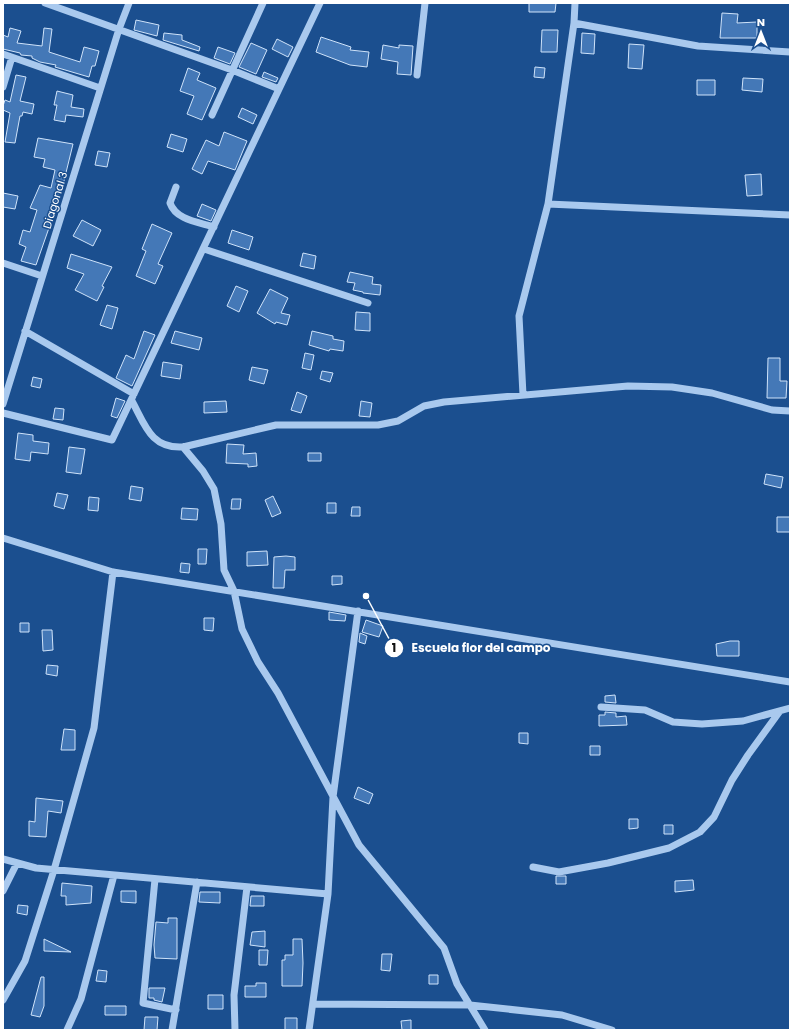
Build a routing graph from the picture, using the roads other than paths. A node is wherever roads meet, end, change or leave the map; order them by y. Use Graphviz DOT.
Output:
graph roads {
  1 [pos="45,3"];
  2 [pos="129,3"];
  3 [pos="263,3"];
  4 [pos="320,3"];
  5 [pos="425,3"];
  6 [pos="575,3"];
  7 [pos="574,23"];
  8 [pos="119,28"];
  9 [pos="790,52"];
  10 [pos="3,54"];
  11 [pos="12,57"];
  12 [pos="232,70"];
  13 [pos="417,75"];
  14 [pos="3,87"];
  15 [pos="100,88"];
  16 [pos="279,90"];
  17 [pos="212,115"];
  18 [pos="176,187"];
  19 [pos="548,204"];
  20 [pos="790,215"];
  21 [pos="214,227"];
  22 [pos="204,250"];
  23 [pos="3,263"];
  24 [pos="42,276"];
  25 [pos="368,303"];
  26 [pos="25,331"];
  27 [pos="523,395"];
  28 [pos="133,397"];
  29 [pos="3,404"];
  30 [pos="790,411"];
  31 [pos="3,412"];
  32 [pos="183,447"];
  33 [pos="3,538"];
  34 [pos="114,572"];
  35 [pos="234,591"];
  36 [pos="358,611"];
  37 [pos="790,682"];
  38 [pos="601,707"];
  39 [pos="790,708"];
  40 [pos="780,711"];
  41 [pos="333,797"];
  42 [pos="3,859"];
  43 [pos="17,863"];
  44 [pos="532,867"];
  45 [pos="54,870"];
  46 [pos="114,875"];
  47 [pos="155,879"];
  48 [pos="197,882"];
  49 [pos="247,887"];
  50 [pos="3,891"];
  51 [pos="328,894"];
  52 [pos="3,1000"];
  53 [pos="313,1004"];
  54 [pos="470,1005"];
  55 [pos="176,1010"];
  56 [pos="68,1030"];
  57 [pos="172,1030"];
  58 [pos="235,1030"];
  59 [pos="310,1030"];
  60 [pos="485,1030"];
  61 [pos="612,1030"];
  1 -- 8 [label="street"];
  2 -- 8 [label="street, Diagonal 3"];
  3 -- 12 [label="street"];
  4 -- 16 [label="street"];
  5 -- 13 [label="street"];
  6 -- 7 [label="street"];
  7 -- 9 [label="street"];
  7 -- 19 [label="street"];
  8 -- 12 [label="street"];
  8 -- 15 [label="street, Diagonal 3"];
  10 -- 11 [label="street"];
  11 -- 14 [label="street"];
  11 -- 15 [label="street"];
  12 -- 16 [label="street"];
  12 -- 17 [label="street"];
  15 -- 24 [label="street, Diagonal 3"];
  16 -- 21 [label="street"];
  18 -- 21 [label="street"];
  19 -- 20 [label="street"];
  19 -- 27 [label="street"];
  21 -- 22 [label="street"];
  22 -- 25 [label="street"];
  22 -- 28 [label="street"];
  23 -- 24 [label="street"];
  24 -- 26 [label="street, Diagonal 3"];
  26 -- 28 [label="street"];
  26 -- 29 [label="street, Diagonal 3"];
  27 -- 30 [label="street"];
  27 -- 32 [label="street"];
  28 -- 31 [label="street"];
  28 -- 32 [label="street"];
  32 -- 35 [label="street"];
  33 -- 34 [label="street"];
  34 -- 35 [label="street"];
  34 -- 45 [label="street"];
  35 -- 36 [label="street"];
  35 -- 41 [label="street"];
  36 -- 37 [label="street"];
  36 -- 41 [label="street"];
  38 -- 40 [label="street"];
  39 -- 40 [label="street"];
  40 -- 44 [label="street"];
  41 -- 51 [label="street"];
  41 -- 54 [label="street"];
  42 -- 43 [label="street"];
  43 -- 45 [label="street"];
  43 -- 50 [label="street"];
  45 -- 46 [label="street"];
  45 -- 52 [label="street"];
  46 -- 47 [label="street"];
  46 -- 56 [label="street"];
  47 -- 48 [label="street"];
  47 -- 55 [label="street"];
  48 -- 49 [label="street"];
  48 -- 55 [label="street"];
  49 -- 51 [label="street"];
  49 -- 58 [label="street"];
  51 -- 53 [label="street"];
  53 -- 54 [label="street"];
  53 -- 59 [label="street"];
  54 -- 60 [label="street"];
  54 -- 61 [label="street"];
  55 -- 57 [label="street"];
}
